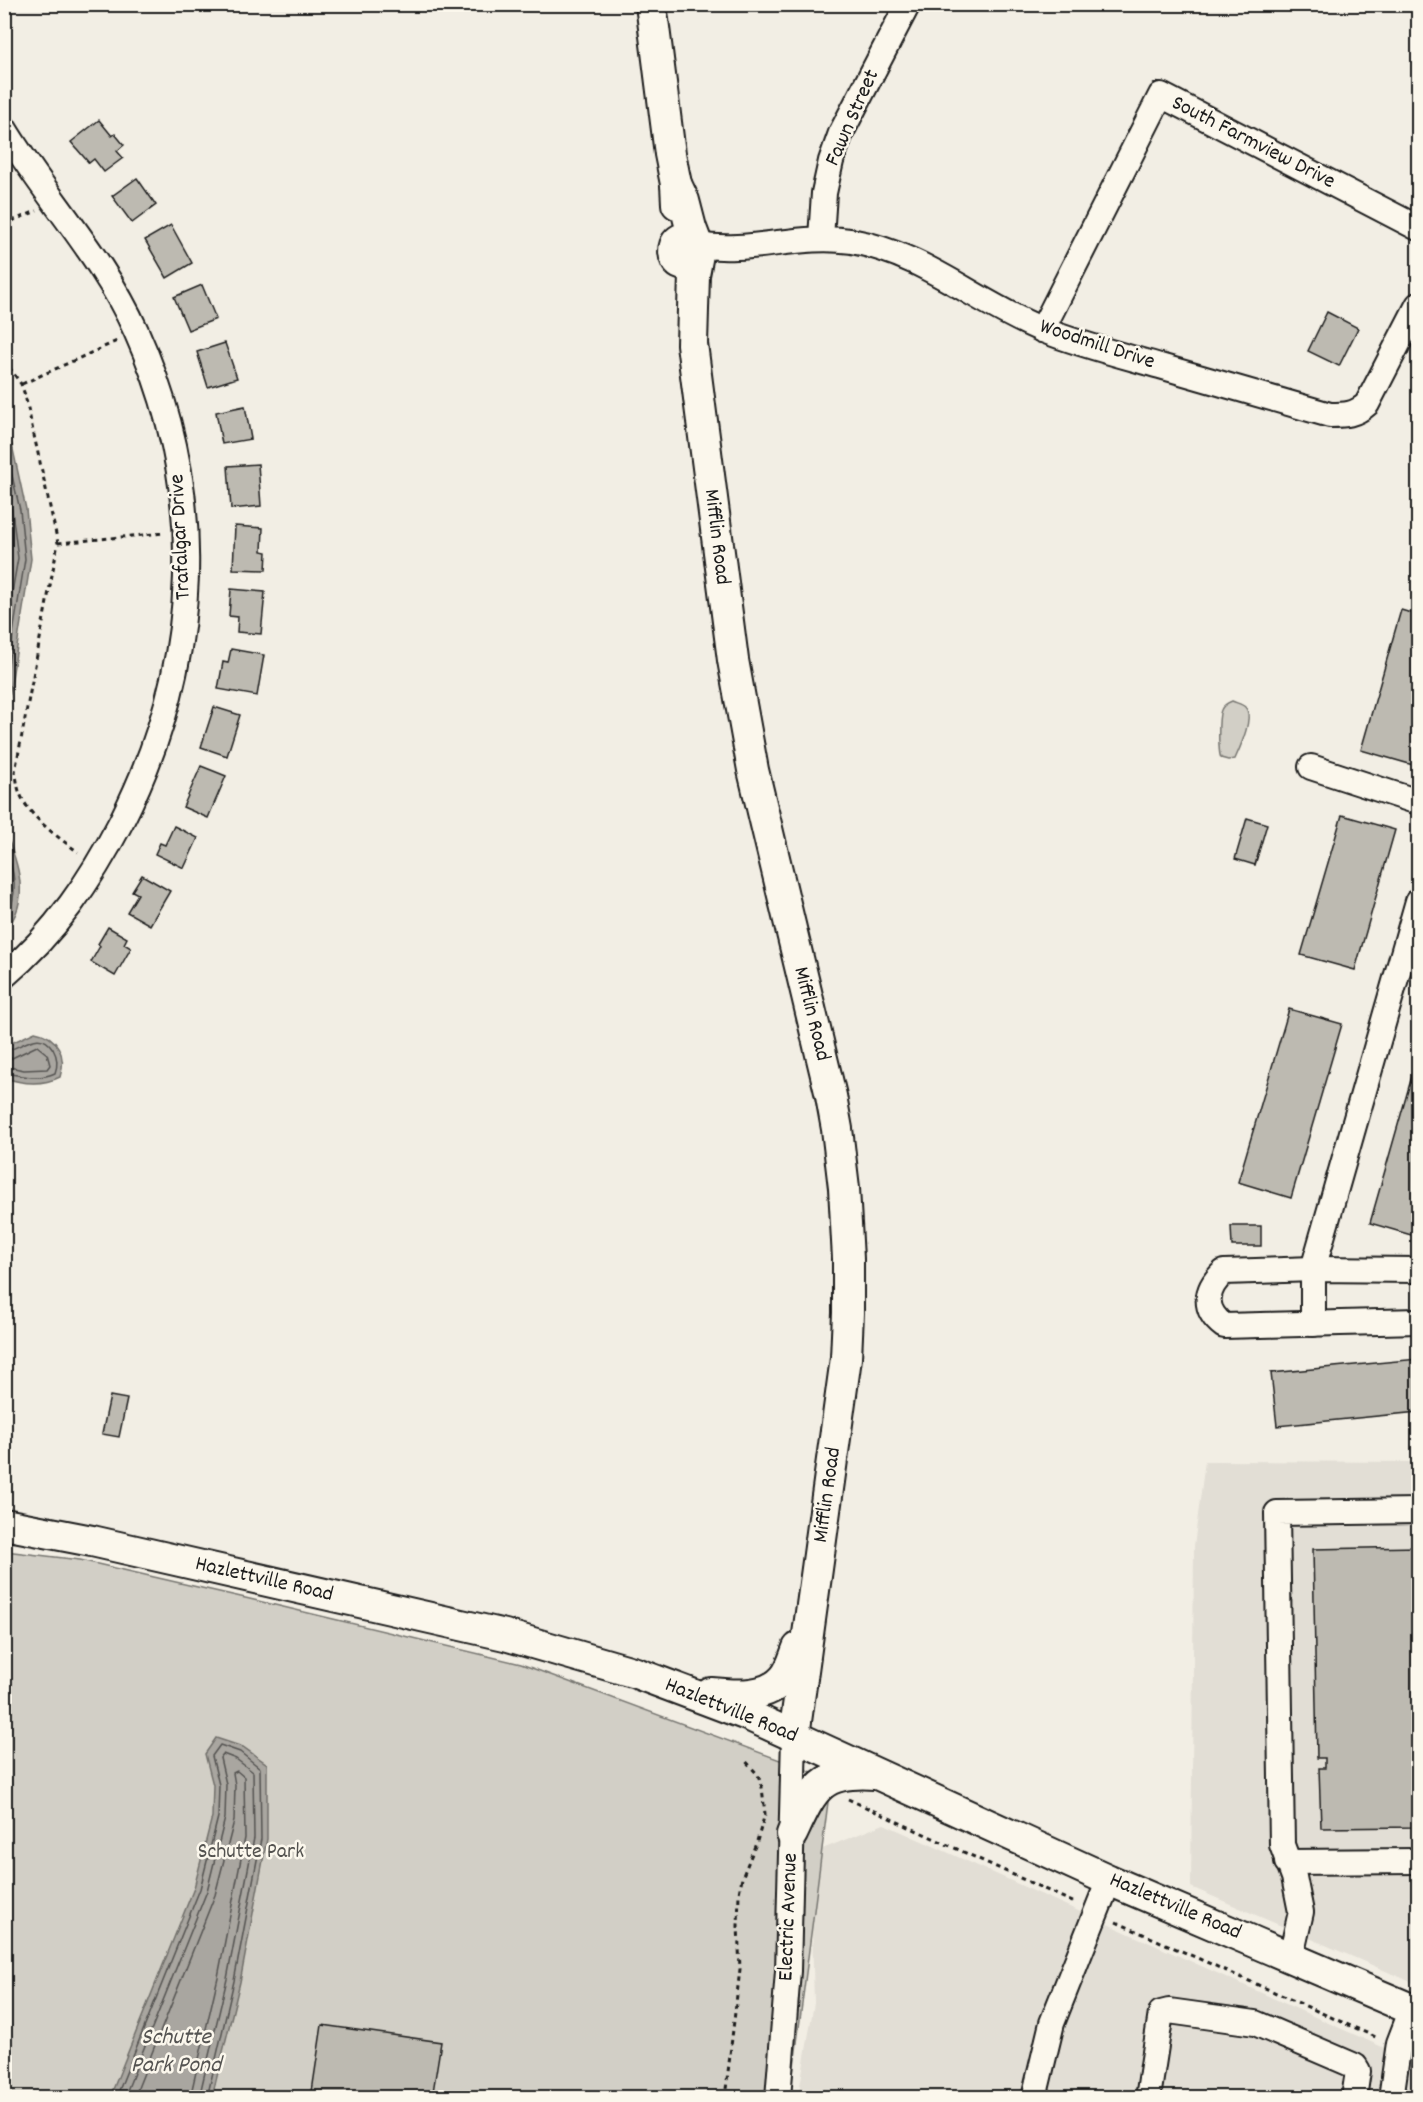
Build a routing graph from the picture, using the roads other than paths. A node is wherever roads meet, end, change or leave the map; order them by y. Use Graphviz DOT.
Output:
graph roads {
  1 [pos="651,4"];
  2 [pos="908,4"];
  3 [pos="4,128"];
  4 [pos="1419,228"];
  5 [pos="821,238"];
  6 [pos="695,251"];
  7 [pos="1419,305"];
  8 [pos="1042,330"];
  9 [pos="1311,767"];
  10 [pos="1419,802"];
  11 [pos="1419,900"];
  12 [pos="4,976"];
  13 [pos="1313,1269"];
  14 [pos="1419,1270"];
  15 [pos="1419,1321"];
  16 [pos="1313,1324"];
  17 [pos="1419,1511"];
  18 [pos="4,1524"];
  19 [pos="809,1620"];
  20 [pos="684,1690"];
  21 [pos="794,1736"];
  22 [pos="877,1774"];
  23 [pos="792,1834"];
  24 [pos="1419,1861"];
  25 [pos="1287,1862"];
  26 [pos="1110,1880"];
  27 [pos="1291,1956"];
  28 [pos="1415,2011"];
  29 [pos="778,2097"];
  30 [pos="1035,2097"];
  31 [pos="1148,2097"];
  32 [pos="1354,2097"];
  33 [pos="1391,2097"];
  1 -- 6 [label="main road, Mifflin Road"];
  2 -- 5 [label="street, Fawn Street"];
  3 -- 12 [label="street, Trafalgar Drive"];
  4 -- 8 [label="street, South Farmview Drive"];
  5 -- 6 [label="street, Woodmill Drive"];
  5 -- 8 [label="street, Woodmill Drive"];
  6 -- 19 [label="main road, Mifflin Road"];
  7 -- 8 [label="street, Woodmill Drive"];
  9 -- 10 [label="street"];
  11 -- 13 [label="street"];
  13 -- 14 [label="street"];
  13 -- 16 [label="street"];
  13 -- 16 [label="street"];
  15 -- 16 [label="street"];
  17 -- 25 [label="street"];
  18 -- 20 [label="main road, Hazlettville Road"];
  19 -- 20 [label="main road"];
  19 -- 21 [label="main road, Mifflin Road"];
  20 -- 21 [label="main road, Hazlettville Road"];
  21 -- 22 [label="main road, Hazlettville Road"];
  21 -- 23 [label="street, Electric Avenue"];
  22 -- 23 [label="main road"];
  22 -- 26 [label="main road, Hazlettville Road"];
  23 -- 29 [label="street, Electric Avenue"];
  24 -- 25 [label="street"];
  25 -- 27 [label="street"];
  26 -- 27 [label="main road, Hazlettville Road"];
  26 -- 30 [label="street"];
  27 -- 28 [label="main road, Hazlettville Road"];
  28 -- 33 [label="street"];
  31 -- 32 [label="street"];
}
